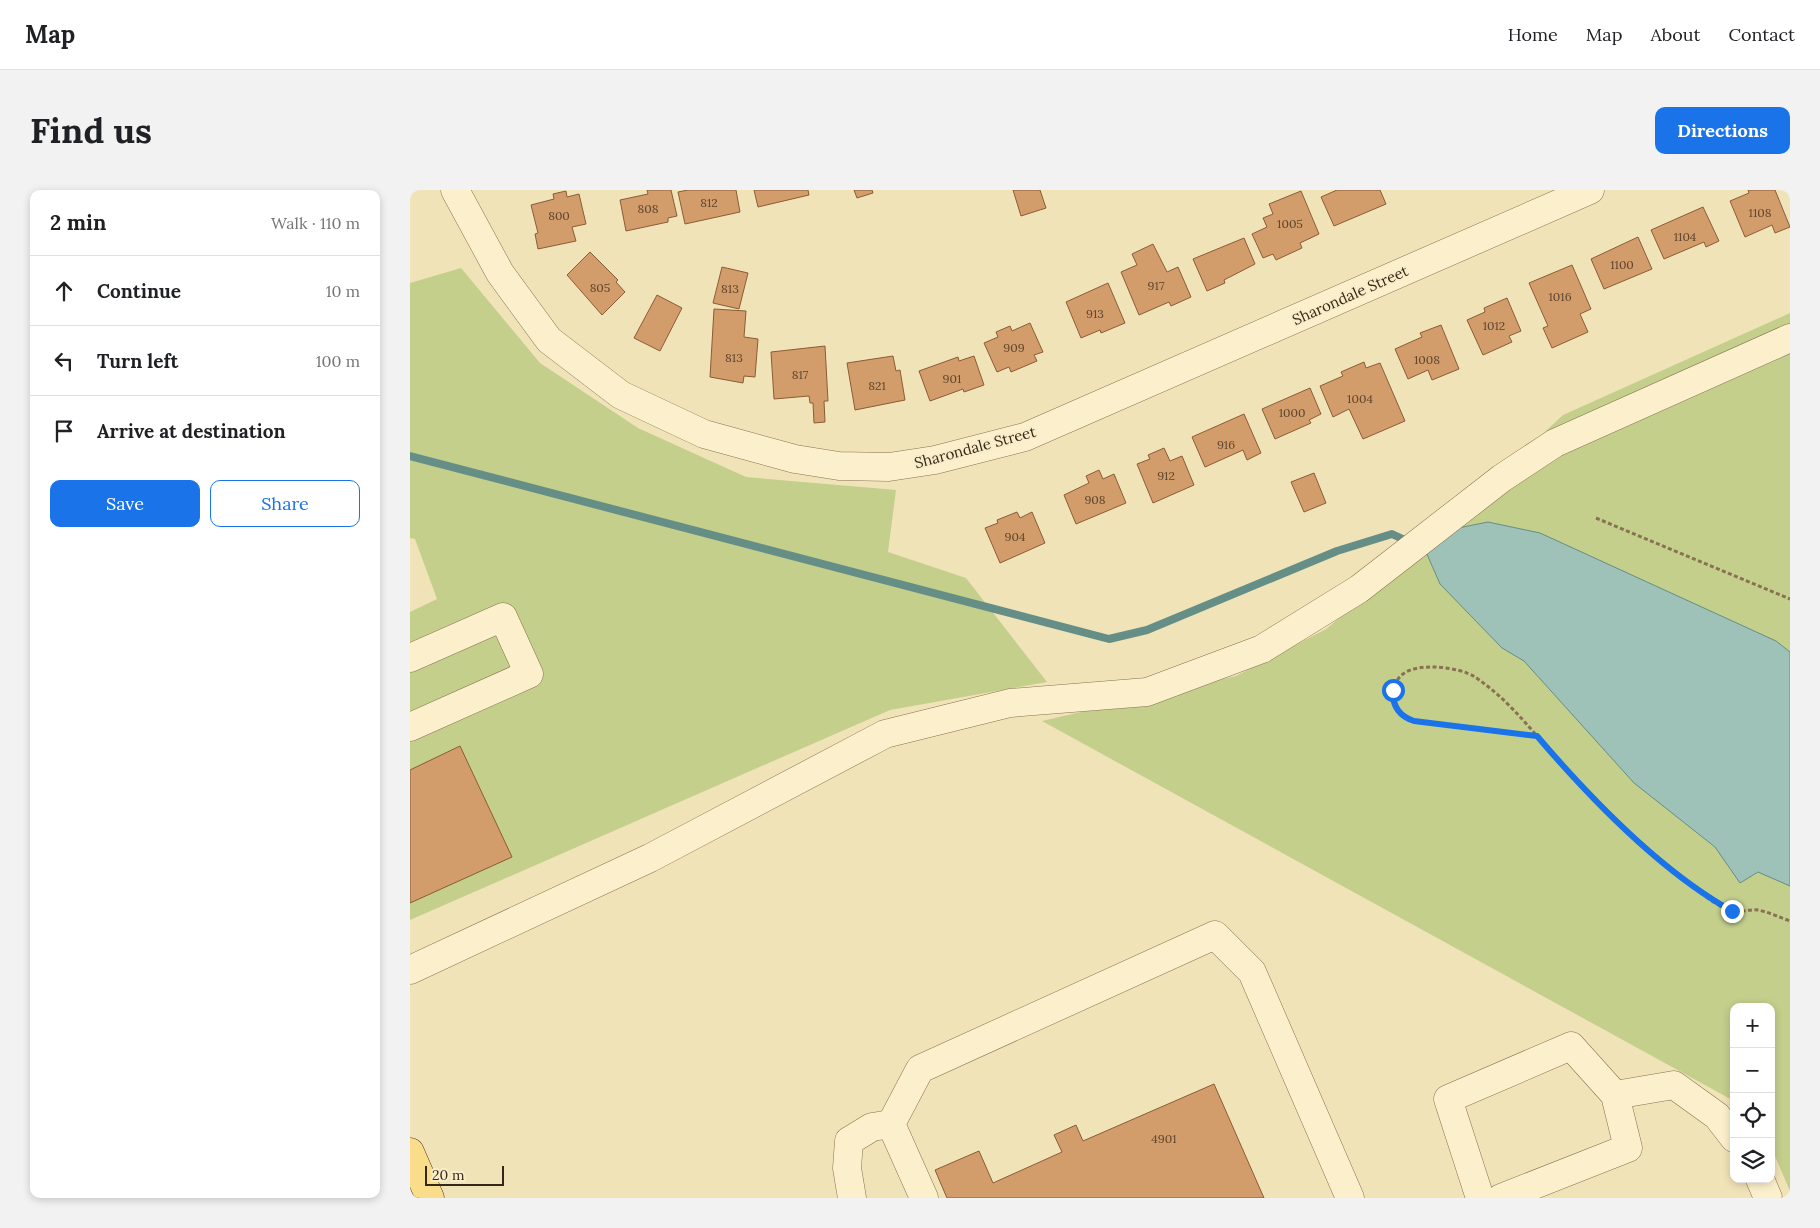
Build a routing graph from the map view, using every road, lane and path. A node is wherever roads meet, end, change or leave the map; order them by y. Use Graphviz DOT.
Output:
graph roads {
  1 [pos="455,190"];
  2 [pos="1590,190"];
  3 [pos="1790,338"];
  4 [pos="1596,518"];
  5 [pos="1790,599"];
  6 [pos="410,658"];
  7 [pos="410,727"];
  8 [pos="1537,736"];
  9 [pos="1790,920"];
  10 [pos="410,970"];
  11 [pos="1615,1095"];
  12 [pos="891,1124"];
  13 [pos="1730,1133"];
  14 [pos="410,1152"];
  15 [pos="1762,1183"];
  16 [pos="430,1198"];
  17 [pos="852,1198"];
  18 [pos="924,1198"];
  19 [pos="1350,1198"];
  20 [pos="1480,1198"];
  21 [pos="1501,1198"];
  22 [pos="1768,1198"];
  1 -- 2 [label="street, Sharondale Street"];
  3 -- 10 [label="street"];
  4 -- 5 [label="path"];
  6 -- 7 [label="street"];
  8 -- 8 [label="path"];
  8 -- 9 [label="path"];
  11 -- 13 [label="street"];
  11 -- 20 [label="street"];
  11 -- 21 [label="street"];
  12 -- 17 [label="street"];
  12 -- 18 [label="street"];
  12 -- 19 [label="street"];
  14 -- 16 [label="main road"];
  15 -- 22 [label="street"];
}
